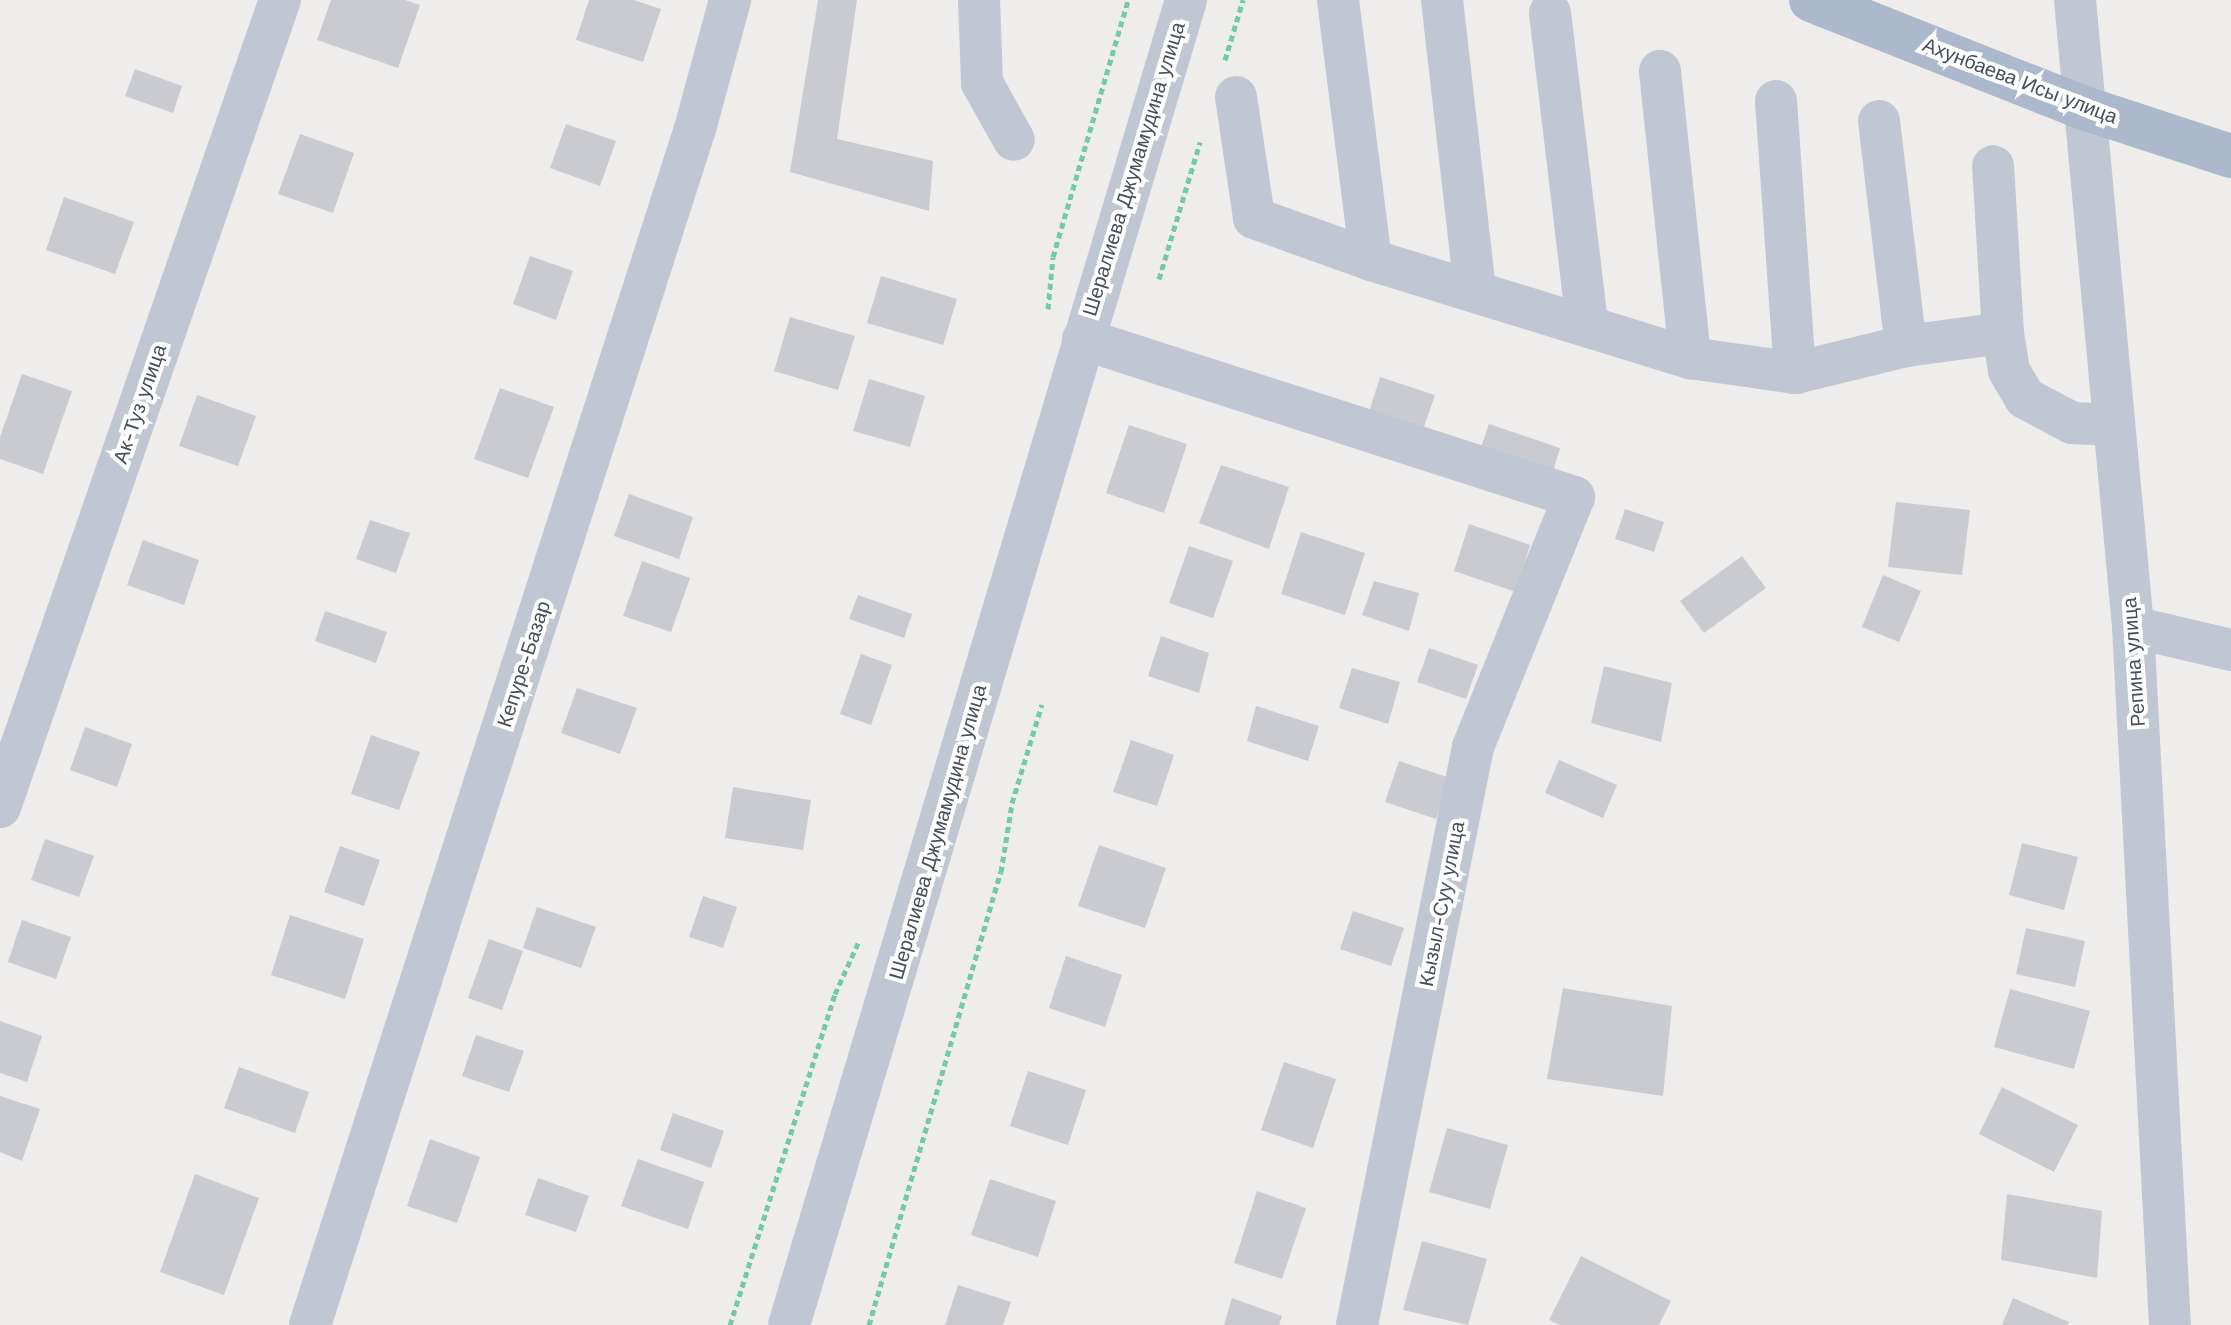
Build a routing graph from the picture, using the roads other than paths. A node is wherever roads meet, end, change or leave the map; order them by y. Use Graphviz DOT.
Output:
graph roads {
  1 [pos="280,0"];
  2 [pos="730,0"];
  3 [pos="979,0"];
  4 [pos="1186,0"];
  5 [pos="1338,0"];
  6 [pos="1442,0"];
  7 [pos="1811,0"];
  8 [pos="2075,0"];
  9 [pos="1550,13"];
  10 [pos="1660,71"];
  11 [pos="1236,97"];
  12 [pos="1776,101"];
  13 [pos="2081,107"];
  14 [pos="1879,121"];
  15 [pos="1014,140"];
  16 [pos="2231,156"];
  17 [pos="1993,166"];
  18 [pos="1371,260"];
  19 [pos="1475,291"];
  20 [pos="1587,324"];
  21 [pos="2003,333"];
  22 [pos="1083,339"];
  23 [pos="1906,346"];
  24 [pos="1690,358"];
  25 [pos="1795,373"];
  26 [pos="2113,425"];
  27 [pos="1574,497"];
  28 [pos="2133,627"];
  29 [pos="2231,650"];
  30 [pos="0,807"];
  31 [pos="310,1325"];
  32 [pos="789,1325"];
  33 [pos="1357,1325"];
  34 [pos="2170,1325"];
  1 -- 30 [label="street, Ак-Туз улица"];
  2 -- 31 [label="street, Кепуре-Базар"];
  3 -- 15 [label="street"];
  4 -- 22 [label="street, Шералиева Джумамудина улица"];
  5 -- 18 [label="street"];
  6 -- 19 [label="street"];
  7 -- 13 [label="main road, Ахунбаева Исы улица"];
  8 -- 13 [label="street, Репина улица"];
  9 -- 20 [label="street"];
  10 -- 24 [label="street"];
  11 -- 18 [label="street"];
  12 -- 25 [label="street"];
  13 -- 16 [label="main road, Ахунбаева Исы улица"];
  13 -- 26 [label="street, Репина улица"];
  14 -- 23 [label="street"];
  17 -- 21 [label="street"];
  18 -- 19 [label="street"];
  19 -- 20 [label="street"];
  20 -- 24 [label="street"];
  21 -- 23 [label="street"];
  21 -- 26 [label="street"];
  22 -- 27 [label="street, Шералиева Джумамудина улица"];
  22 -- 32 [label="street, Шералиева Джумамудина улица"];
  23 -- 25 [label="street"];
  24 -- 25 [label="street"];
  26 -- 28 [label="street, Репина улица"];
  27 -- 33 [label="street, Кызыл-Суу улица"];
  28 -- 29 [label="street"];
  28 -- 34 [label="street, Репина улица"];
}
